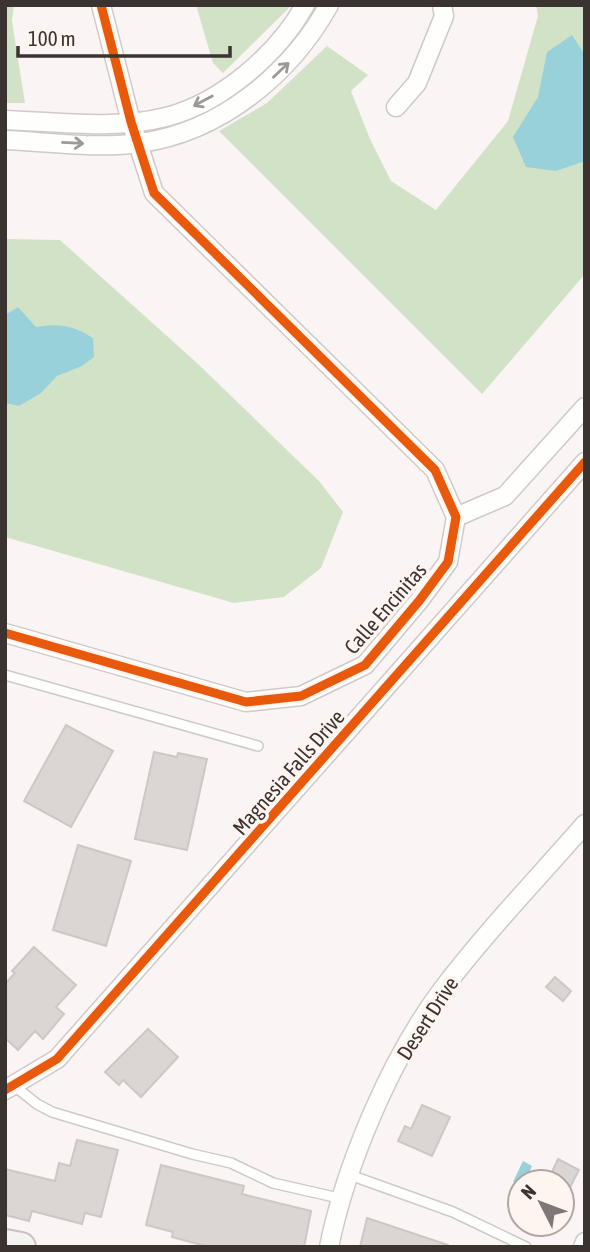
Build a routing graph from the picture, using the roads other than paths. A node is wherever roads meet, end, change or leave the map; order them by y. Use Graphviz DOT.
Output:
graph roads {
  1 [pos="101,5"];
  2 [pos="305,5"];
  3 [pos="329,5"];
  4 [pos="442,5"];
  5 [pos="396,107"];
  6 [pos="5,120"];
  7 [pos="131,122"];
  8 [pos="5,140"];
  9 [pos="138,143"];
  10 [pos="585,407"];
  11 [pos="585,463"];
  12 [pos="456,517"];
  13 [pos="5,633"];
  14 [pos="5,675"];
  15 [pos="258,746"];
  16 [pos="585,824"];
  17 [pos="10,1083"];
  18 [pos="350,1175"];
  19 [pos="342,1199"];
  20 [pos="5,1244"];
  21 [pos="21,1247"];
  22 [pos="329,1247"];
  23 [pos="526,1247"];
  1 -- 7 [label="street"];
  2 -- 7 [label="street, one-way"];
  9 -- 3 [label="street, one-way"];
  4 -- 5 [label="street"];
  6 -- 7 [label="street"];
  7 -- 9 [label="street"];
  8 -- 9 [label="street, one-way"];
  9 -- 12 [label="street"];
  10 -- 12 [label="street"];
  11 -- 17 [label="street, Magnesia Falls Drive"];
  12 -- 13 [label="street, Calle Encinitas"];
  14 -- 15 [label="lane"];
  16 -- 18 [label="street, Desert Drive"];
  17 -- 19 [label="lane"];
  18 -- 19 [label="street, Desert Drive"];
  18 -- 23 [label="lane"];
  19 -- 22 [label="street, Desert Drive"];
  20 -- 21 [label="main road"];
}
